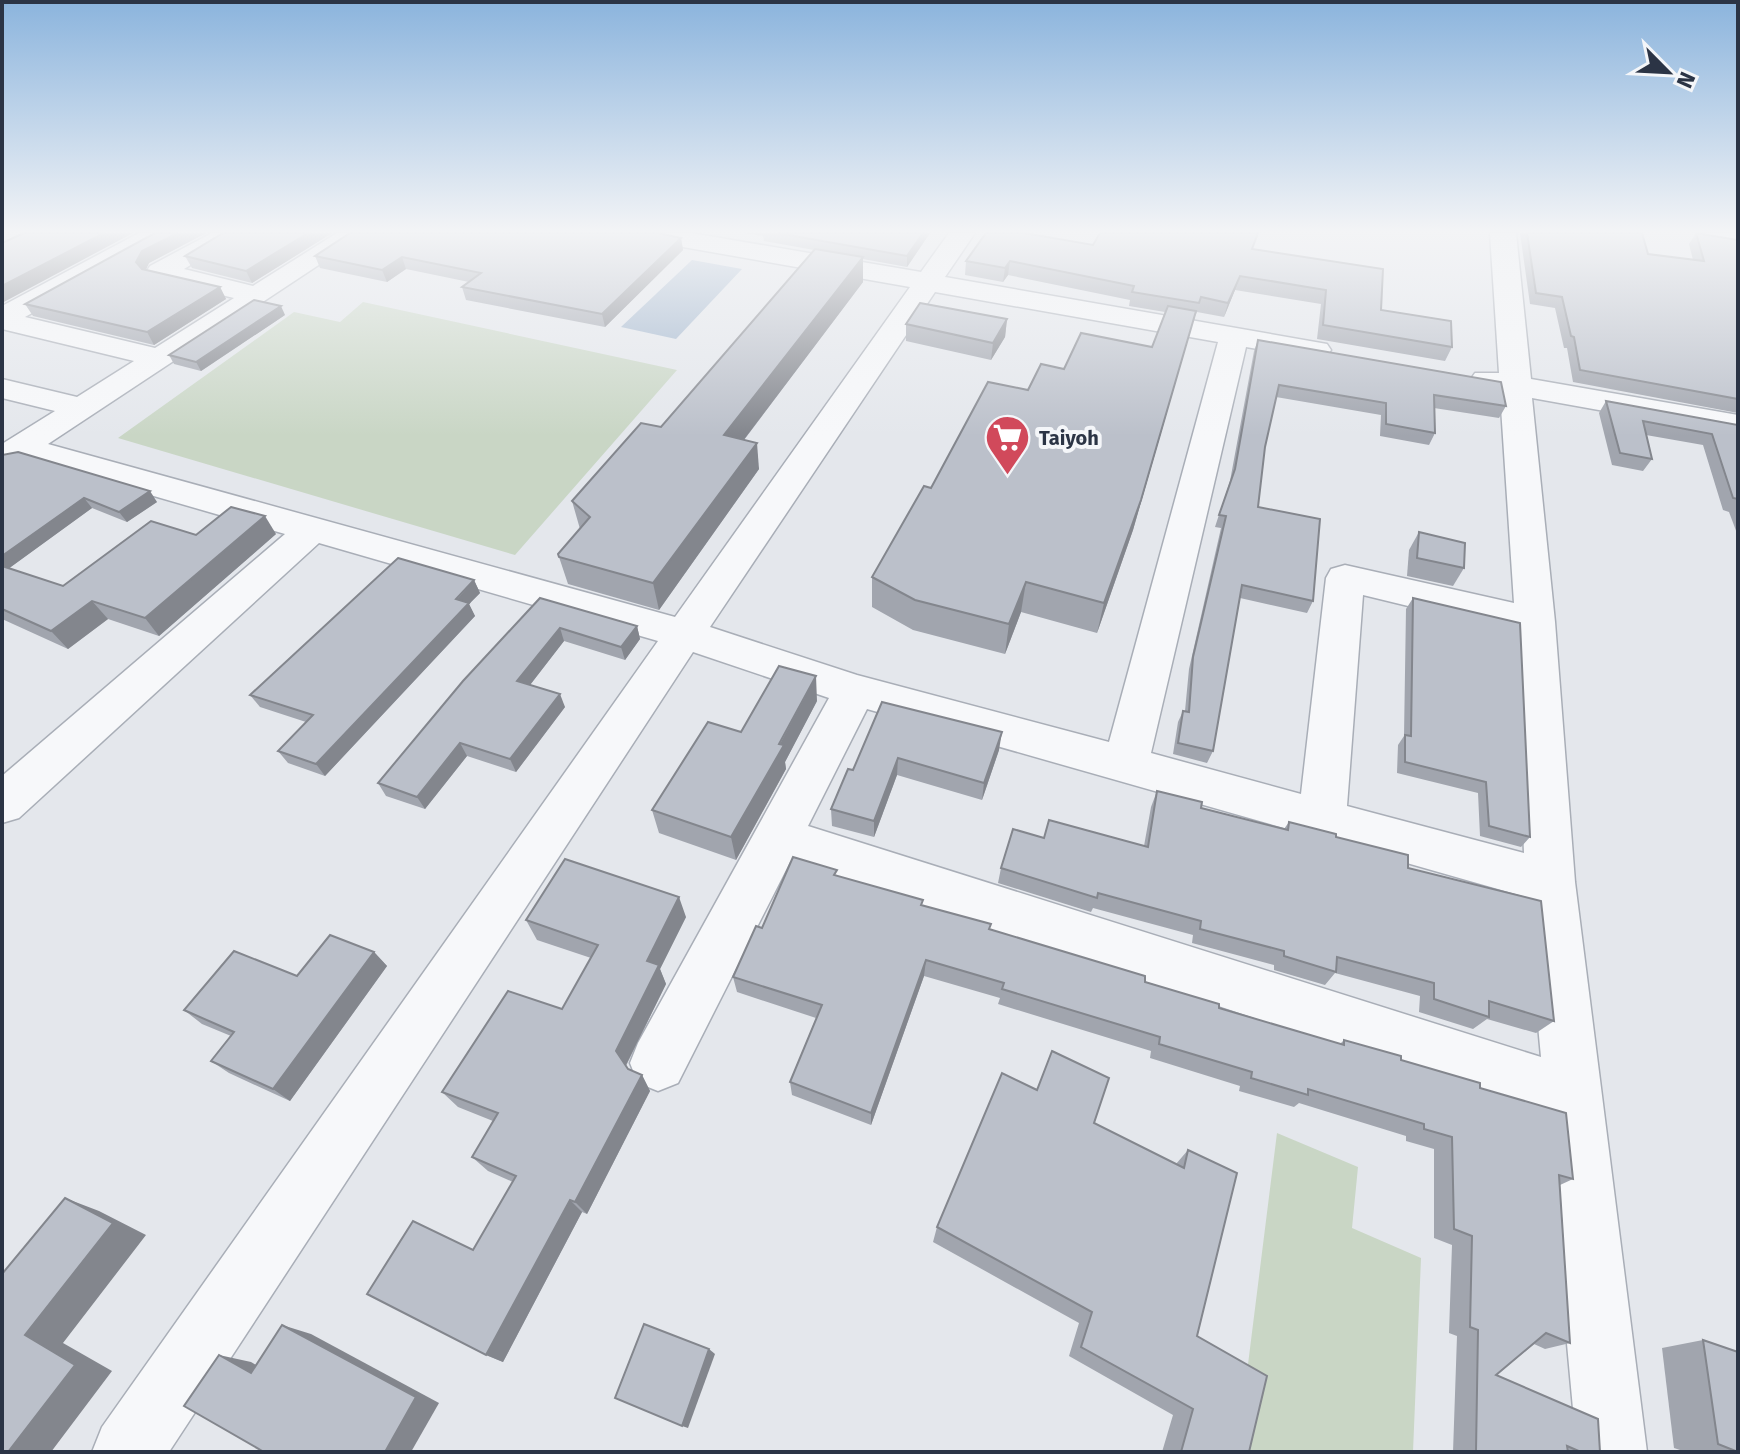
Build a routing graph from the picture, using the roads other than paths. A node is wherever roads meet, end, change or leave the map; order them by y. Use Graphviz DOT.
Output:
graph roads {
  1 [pos="35,301"];
  2 [pos="249,301"];
  3 [pos="915,301"];
  4 [pos="1035,301"];
  5 [pos="1508,301"];
  6 [pos="2,319"];
  7 [pos="1234,336"];
  8 [pos="1343,355"];
  9 [pos="160,358"];
  10 [pos="1452,374"];
  11 [pos="1515,385"];
  12 [pos="2,388"];
  13 [pos="81,408"];
  14 [pos="1738,425"];
  15 [pos="12,453"];
  16 [pos="313,529"];
  17 [pos="1535,622"];
  18 [pos="684,634"];
  19 [pos="855,690"];
  20 [pos="1126,765"];
  21 [pos="2,804"];
  22 [pos="1322,820"];
  23 [pos="777,837"];
  24 [pos="1550,882"];
  25 [pos="658,1063"];
  26 [pos="1574,1096"];
  27 [pos="127,1452"];
  28 [pos="1612,1452"];
  1 -- 6 [label="street"];
  2 -- 9 [label="street"];
  3 -- 18 [label="street"];
  4 -- 7 [label="street"];
  5 -- 11 [label="street"];
  6 -- 9 [label="street"];
  7 -- 8 [label="street"];
  7 -- 20 [label="street"];
  9 -- 13 [label="street"];
  10 -- 11 [label="street"];
  11 -- 14 [label="street"];
  11 -- 17 [label="street"];
  12 -- 13 [label="street"];
  13 -- 15 [label="street"];
  15 -- 16 [label="street"];
  16 -- 18 [label="street"];
  16 -- 21 [label="street"];
  17 -- 22 [label="street"];
  17 -- 24 [label="street"];
  18 -- 19 [label="street"];
  18 -- 27 [label="street"];
  19 -- 20 [label="street"];
  19 -- 23 [label="street"];
  20 -- 22 [label="street"];
  22 -- 24 [label="street"];
  23 -- 25 [label="street"];
  23 -- 26 [label="street"];
  24 -- 26 [label="street"];
  26 -- 28 [label="street"];
}
